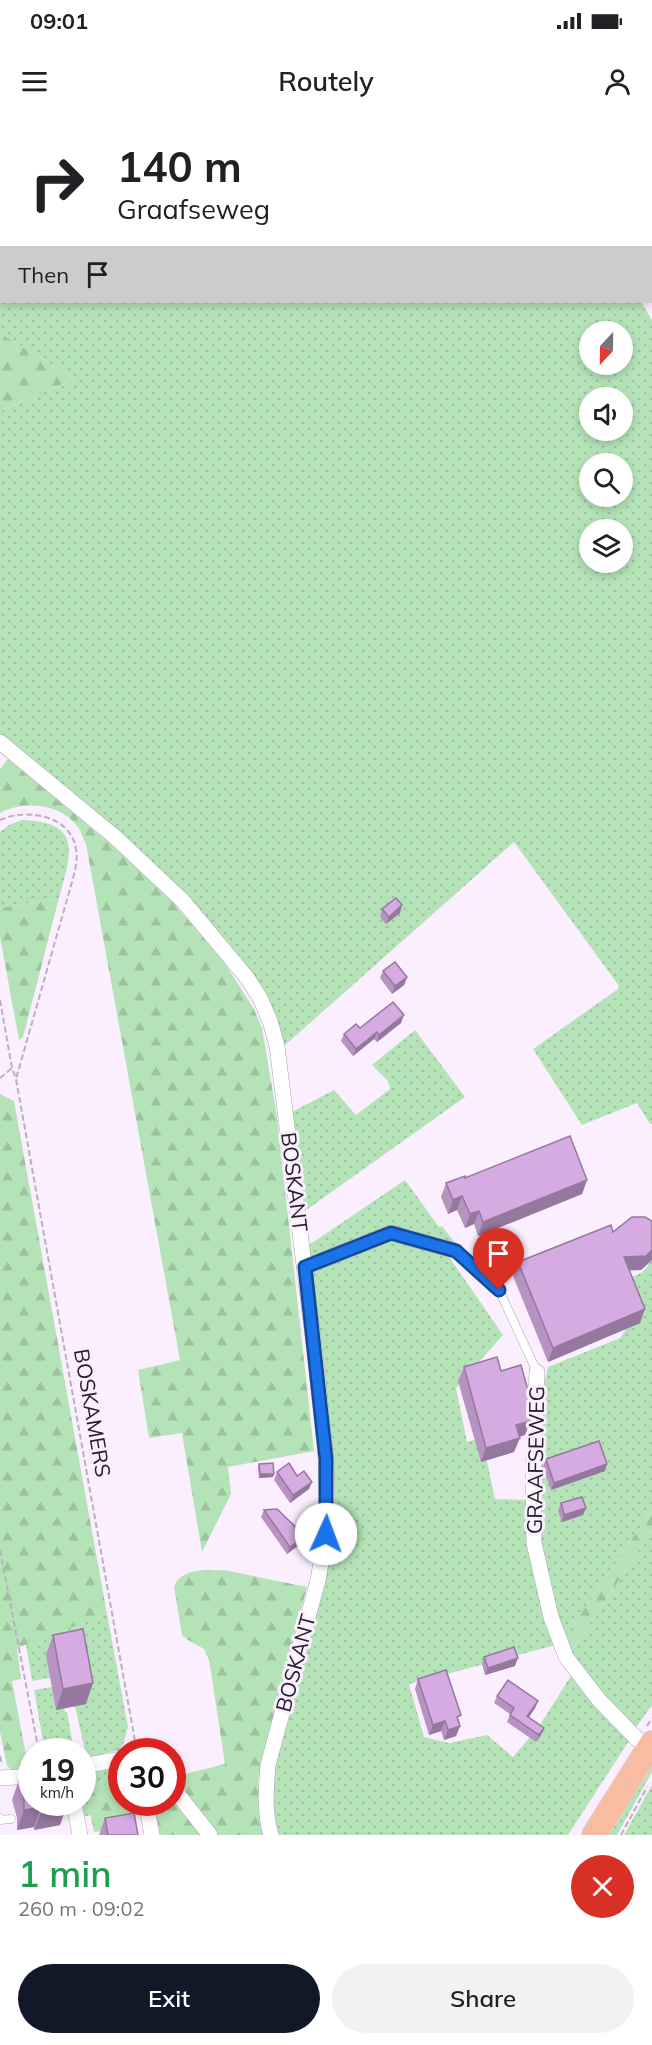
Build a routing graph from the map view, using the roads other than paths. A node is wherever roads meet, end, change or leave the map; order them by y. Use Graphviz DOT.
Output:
graph roads {
  1 [pos="0,742"];
  2 [pos="456,1251"];
  3 [pos="305,1267"];
  4 [pos="537,1372"];
  5 [pos="651,1746"];
  6 [pos="18,1777"];
  7 [pos="0,1778"];
  8 [pos="186,1805"];
  9 [pos="76,1816"];
  10 [pos="148,1816"];
  11 [pos="12,1819"];
  12 [pos="0,1820"];
  13 [pos="80,1835"];
  14 [pos="152,1835"];
  15 [pos="210,1835"];
  16 [pos="271,1835"];
  17 [pos="594,1835"];
  1 -- 3 [label="street, BOSKANT"];
  2 -- 3 [label="street, GRAAFSEWEG"];
  2 -- 4 [label="lane, GRAAFSEWEG"];
  3 -- 16 [label="street, BOSKANT"];
  4 -- 5 [label="street, GRAAFSEWEG"];
  5 -- 17 [label="main road, GRAAFSEWEG"];
  6 -- 7 [label="street"];
  8 -- 15 [label="street"];
  9 -- 13 [label="street"];
  10 -- 14 [label="street"];
  11 -- 12 [label="lane"];
}
